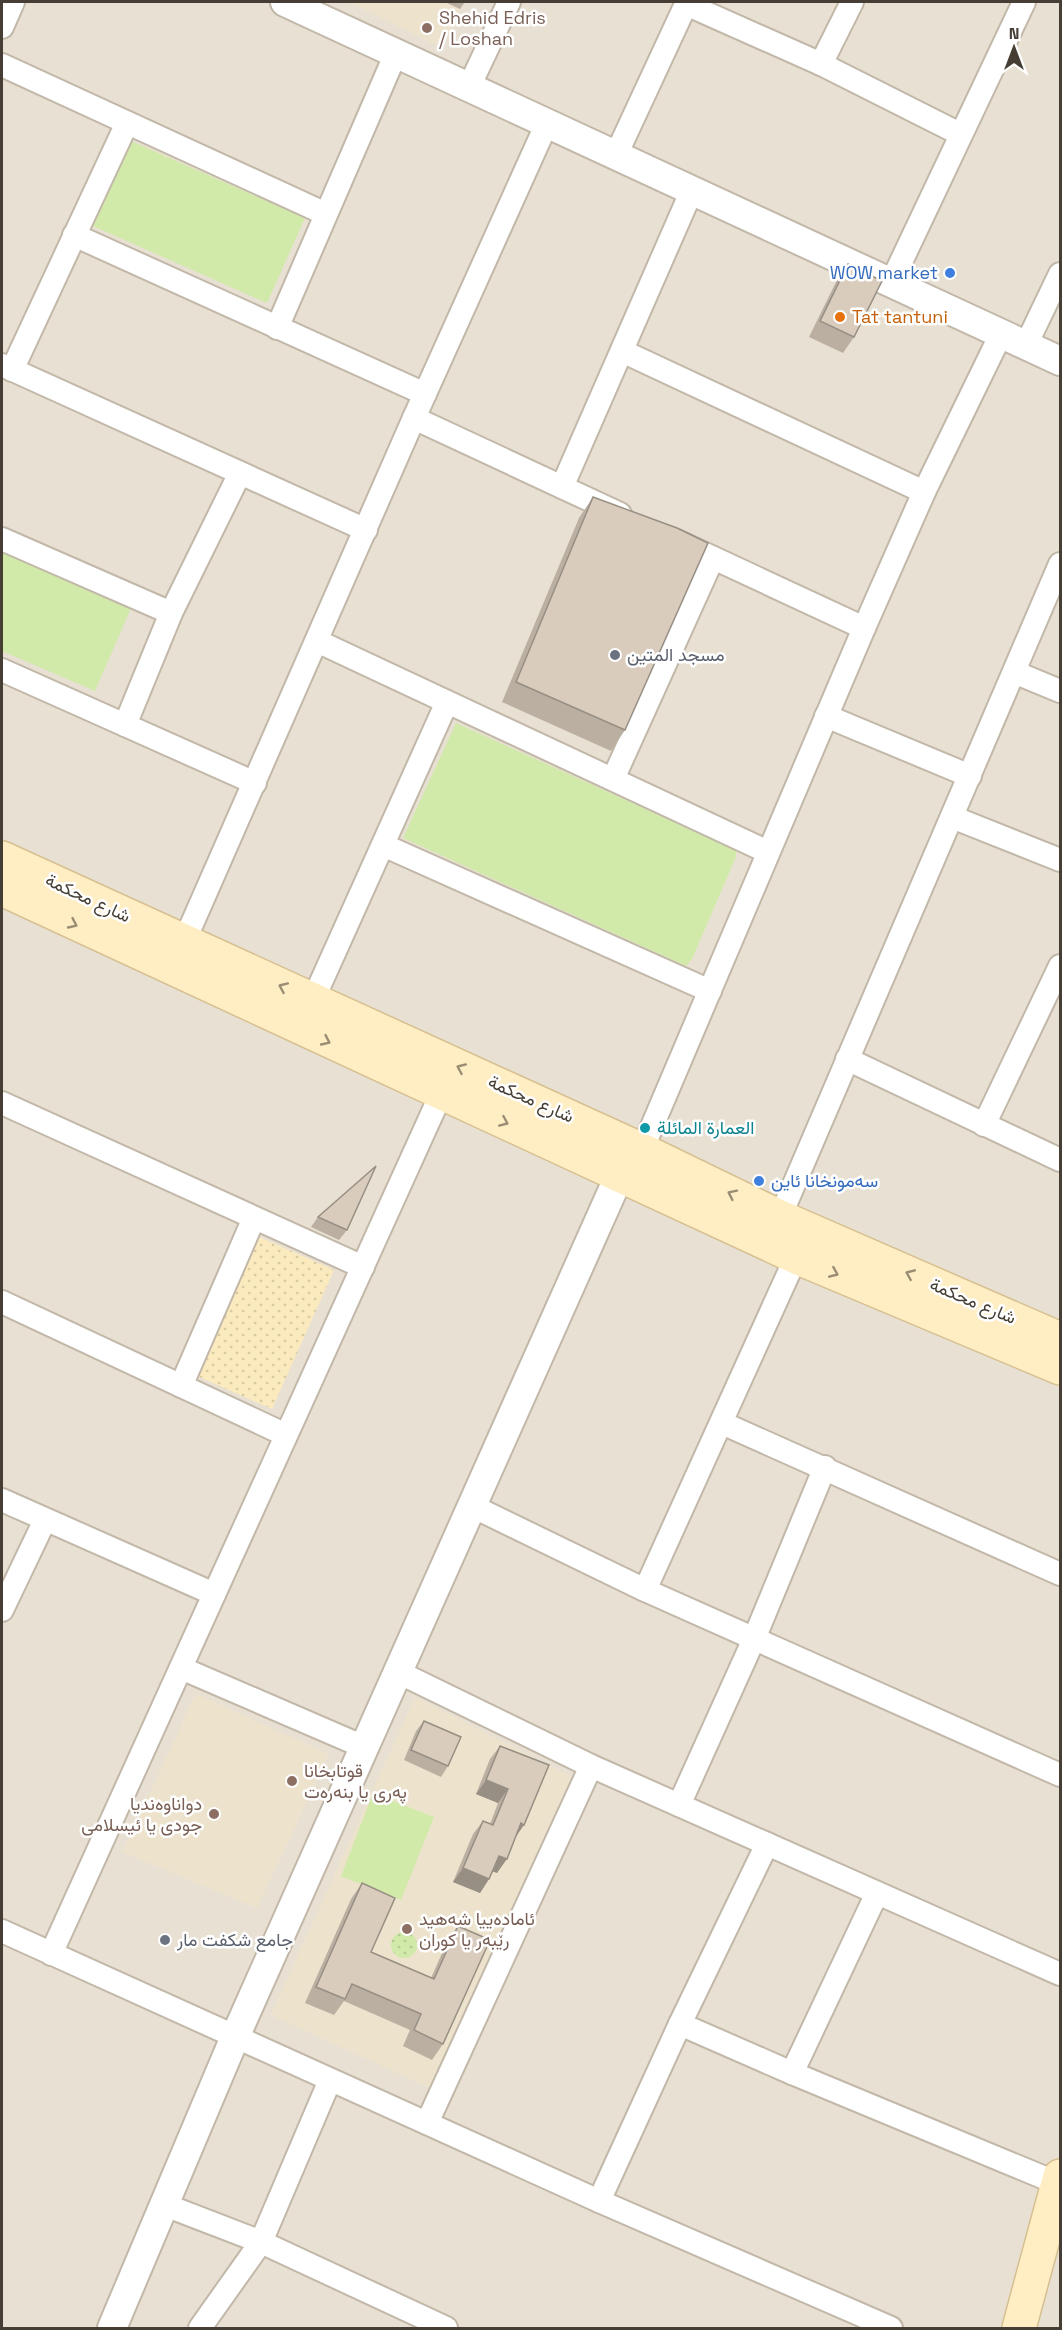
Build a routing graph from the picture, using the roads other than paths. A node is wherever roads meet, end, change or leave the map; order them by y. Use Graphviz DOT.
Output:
graph roads {
  1 [pos="13,2"];
  2 [pos="285,2"];
  3 [pos="509,2"];
  4 [pos="852,2"];
  5 [pos="1024,2"];
  6 [pos="687,3"];
  7 [pos="2,27"];
  8 [pos="396,53"];
  9 [pos="821,64"];
  10 [pos="2,65"];
  11 [pos="469,87"];
  12 [pos="127,123"];
  13 [pos="547,123"];
  14 [pos="960,134"];
  15 [pos="616,155"];
  16 [pos="692,190"];
  17 [pos="326,214"];
  18 [pos="74,235"];
  19 [pos="1060,274"];
  20 [pos="891,283"];
  21 [pos="277,328"];
  22 [pos="1014,340"];
  23 [pos="622,351"];
  24 [pos="1060,361"];
  25 [pos="7,367"];
  26 [pos="425,394"];
  27 [pos="414,418"];
  28 [pos="240,473"];
  29 [pos="562,487"];
  30 [pos="924,492"];
  31 [pos="637,522"];
  32 [pos="366,530"];
  33 [pos="659,532"];
  34 [pos="2,539"];
  35 [pos="713,558"];
  36 [pos="1060,564"];
  37 [pos="171,613"];
  38 [pos="864,628"];
  39 [pos="317,641"];
  40 [pos="2,670"];
  41 [pos="1014,672"];
  42 [pos="1060,691"];
  43 [pos="447,702"];
  44 [pos="826,716"];
  45 [pos="125,725"];
  46 [pos="970,776"];
  47 [pos="613,779"];
  48 [pos="255,783"];
  49 [pos="952,818"];
  50 [pos="383,845"];
  51 [pos="768,852"];
  52 [pos="2,858"];
  53 [pos="1060,860"];
  54 [pos="2,889"];
  55 [pos="37,891"];
  56 [pos="184,942"];
  57 [pos="1060,966"];
  58 [pos="710,991"];
  59 [pos="313,1000"];
  60 [pos="1052,1007"];
  61 [pos="847,1059"];
  62 [pos="441,1094"];
  63 [pos="2,1103"];
  64 [pos="984,1125"];
  65 [pos="642,1150"];
  66 [pos="1060,1160"];
  67 [pos="620,1174"];
  68 [pos="780,1217"];
  69 [pos="254,1218"];
  70 [pos="796,1257"];
  71 [pos="363,1267"];
  72 [pos="2,1302"];
  73 [pos="1060,1339"];
  74 [pos="1060,1368"];
  75 [pos="181,1386"];
  76 [pos="722,1423"];
  77 [pos="286,1435"];
  78 [pos="825,1467"];
  79 [pos="2,1500"];
  80 [pos="472,1506"];
  81 [pos="45,1520"];
  82 [pos="1060,1574"];
  83 [pos="645,1590"];
  84 [pos="214,1594"];
  85 [pos="2,1610"];
  86 [pos="754,1639"];
  87 [pos="181,1668"];
  88 [pos="398,1672"];
  89 [pos="364,1747"];
  90 [pos="591,1766"];
  91 [pos="1060,1775"];
  92 [pos="679,1805"];
  93 [pos="767,1844"];
  94 [pos="877,1893"];
  95 [pos="2,1931"];
  96 [pos="51,1954"];
  97 [pos="1060,1974"];
  98 [pos="680,2024"];
  99 [pos="235,2037"];
  100 [pos="792,2073"];
  101 [pos="330,2080"];
  102 [pos="426,2123"];
  103 [pos="1059,2180"];
  104 [pos="599,2201"];
  105 [pos="165,2205"];
  106 [pos="261,2242"];
  107 [pos="1060,2250"];
  108 [pos="112,2328"];
  109 [pos="200,2328"];
  110 [pos="446,2328"];
  111 [pos="891,2328"];
  112 [pos="1019,2328"];
  113 [pos="1040,2328"];
  1 -- 7 [label="street"];
  2 -- 8 [label="street"];
  3 -- 11 [label="street"];
  4 -- 9 [label="street"];
  5 -- 14 [label="street"];
  6 -- 9 [label="street"];
  6 -- 15 [label="street"];
  8 -- 11 [label="street"];
  8 -- 17 [label="street"];
  9 -- 14 [label="street"];
  10 -- 12 [label="street"];
  11 -- 13 [label="street"];
  12 -- 17 [label="street"];
  12 -- 18 [label="street"];
  13 -- 15 [label="street"];
  13 -- 26 [label="street"];
  14 -- 20 [label="street"];
  15 -- 16 [label="street"];
  16 -- 20 [label="street"];
  16 -- 23 [label="street"];
  17 -- 21 [label="street"];
  18 -- 21 [label="street"];
  18 -- 25 [label="street"];
  19 -- 22 [label="street"];
  20 -- 22 [label="street"];
  21 -- 26 [label="street"];
  22 -- 24 [label="street"];
  22 -- 30 [label="street"];
  23 -- 29 [label="street"];
  23 -- 30 [label="street"];
  25 -- 28 [label="street"];
  26 -- 27 [label="street"];
  27 -- 29 [label="street"];
  27 -- 32 [label="street"];
  28 -- 32 [label="street"];
  28 -- 37 [label="street"];
  29 -- 31 [label="street"];
  30 -- 38 [label="street"];
  32 -- 39 [label="street"];
  33 -- 35 [label="street"];
  34 -- 37 [label="street"];
  35 -- 38 [label="street"];
  35 -- 47 [label="street"];
  36 -- 41 [label="street"];
  37 -- 45 [label="street"];
  38 -- 44 [label="street"];
  39 -- 43 [label="street"];
  39 -- 48 [label="street"];
  40 -- 45 [label="street"];
  41 -- 42 [label="street"];
  41 -- 46 [label="street"];
  43 -- 47 [label="street"];
  43 -- 50 [label="street"];
  44 -- 46 [label="street"];
  44 -- 51 [label="street"];
  45 -- 48 [label="street"];
  46 -- 49 [label="street"];
  47 -- 51 [label="street"];
  48 -- 56 [label="street"];
  49 -- 53 [label="street"];
  49 -- 61 [label="street"];
  50 -- 58 [label="street"];
  50 -- 59 [label="street"];
  51 -- 58 [label="street"];
  52 -- 55 [label="main road, شارع محكمة"];
  54 -- 55 [label="main road, شارع محكمة"];
  55 -- 56 [label="main road, شارع محكمة"];
  55 -- 62 [label="main road, شارع محكمة, one-way"];
  59 -- 56 [label="main road, شارع محكمة, one-way"];
  57 -- 60 [label="street"];
  58 -- 65 [label="street"];
  65 -- 59 [label="main road, شارع محكمة, one-way"];
  60 -- 64 [label="street"];
  61 -- 64 [label="street"];
  61 -- 68 [label="street"];
  62 -- 67 [label="main road, شارع محكمة, one-way"];
  62 -- 71 [label="street"];
  63 -- 69 [label="street"];
  64 -- 66 [label="street"];
  68 -- 65 [label="main road, شارع محكمة, one-way"];
  67 -- 70 [label="main road, شارع محكمة"];
  67 -- 80 [label="street"];
  73 -- 68 [label="main road, شارع محكمة, one-way"];
  69 -- 71 [label="street"];
  69 -- 75 [label="street"];
  70 -- 74 [label="main road, شارع محكمة, one-way"];
  70 -- 76 [label="street"];
  71 -- 77 [label="street"];
  72 -- 75 [label="street"];
  75 -- 77 [label="street"];
  76 -- 78 [label="street"];
  76 -- 83 [label="street"];
  77 -- 84 [label="street"];
  78 -- 82 [label="street"];
  78 -- 86 [label="street"];
  79 -- 81 [label="street"];
  80 -- 83 [label="street"];
  80 -- 88 [label="street"];
  81 -- 84 [label="street"];
  81 -- 85 [label="street"];
  83 -- 86 [label="street"];
  84 -- 87 [label="street"];
  86 -- 91 [label="street"];
  86 -- 92 [label="street"];
  87 -- 89 [label="street"];
  87 -- 96 [label="street"];
  88 -- 89 [label="street"];
  88 -- 90 [label="street"];
  89 -- 99 [label="street"];
  90 -- 92 [label="street"];
  90 -- 102 [label="street"];
  92 -- 93 [label="street"];
  93 -- 94 [label="street"];
  93 -- 98 [label="street"];
  94 -- 97 [label="street"];
  94 -- 100 [label="street"];
  95 -- 96 [label="street"];
  96 -- 99 [label="street"];
  98 -- 100 [label="street"];
  98 -- 104 [label="street"];
  99 -- 101 [label="street"];
  99 -- 105 [label="street"];
  100 -- 103 [label="street"];
  101 -- 102 [label="street"];
  101 -- 106 [label="street"];
  102 -- 104 [label="street"];
  103 -- 112 [label="main road"];
  104 -- 111 [label="street"];
  105 -- 106 [label="street"];
  105 -- 108 [label="street"];
  106 -- 109 [label="street"];
  106 -- 110 [label="street"];
  107 -- 113 [label="main road"];
}
